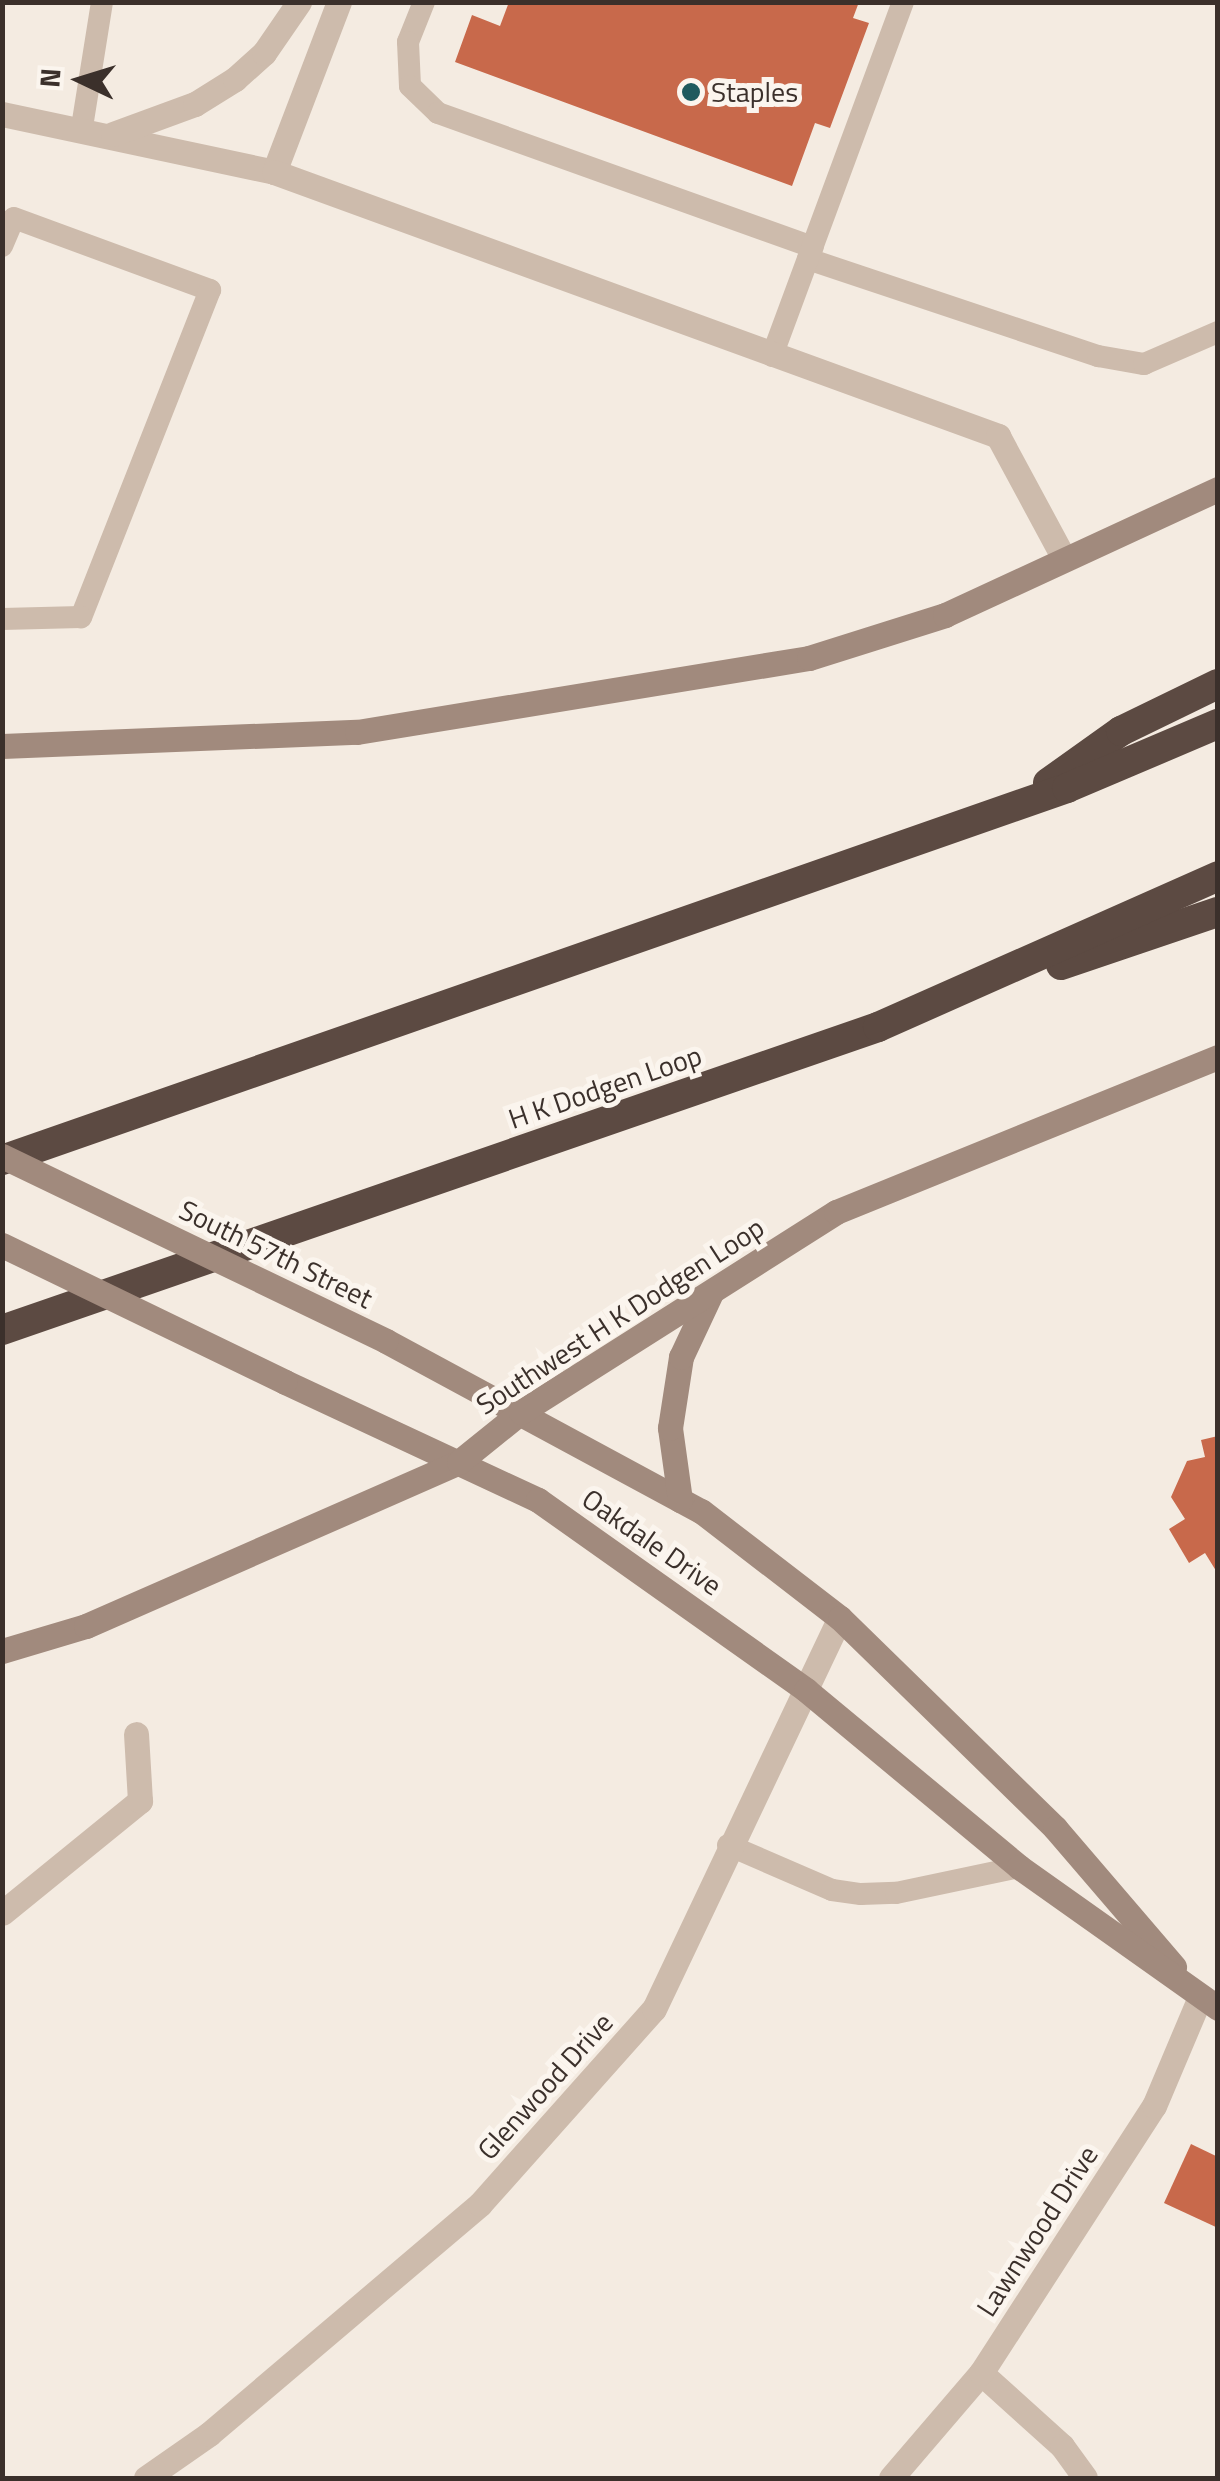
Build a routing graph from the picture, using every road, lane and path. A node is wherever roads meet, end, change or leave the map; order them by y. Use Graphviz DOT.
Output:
graph roads {
  1 [pos="102,2"];
  2 [pos="299,2"];
  3 [pos="339,2"];
  4 [pos="424,2"];
  5 [pos="903,2"];
  6 [pos="2,114"];
  7 [pos="82,127"];
  8 [pos="112,134"];
  9 [pos="274,172"];
  10 [pos="2,246"];
  11 [pos="810,253"];
  12 [pos="1218,332"];
  13 [pos="772,356"];
  14 [pos="1218,489"];
  15 [pos="1062,555"];
  16 [pos="2,619"];
  17 [pos="1218,684"];
  18 [pos="1218,724"];
  19 [pos="2,746"];
  20 [pos="1020,804"];
  21 [pos="1218,876"];
  22 [pos="1218,912"];
  23 [pos="878,1027"];
  24 [pos="1218,1057"];
  25 [pos="2,1158"];
  26 [pos="2,1245"];
  27 [pos="712,1291"];
  28 [pos="2,1330"];
  29 [pos="520,1412"];
  30 [pos="459,1462"];
  31 [pos="680,1500"];
  32 [pos="840,1618"];
  33 [pos="2,1651"];
  34 [pos="806,1690"];
  35 [pos="136,1734"];
  36 [pos="728,1844"];
  37 [pos="1019,1867"];
  38 [pos="2,1914"];
  39 [pos="1209,2003"];
  40 [pos="980,2372"];
  41 [pos="146,2478"];
  42 [pos="891,2478"];
  43 [pos="1085,2478"];
  1 -- 7 [label="lane"];
  2 -- 8 [label="street"];
  3 -- 9 [label="street"];
  4 -- 11 [label="lane"];
  5 -- 11 [label="lane"];
  6 -- 7 [label="street"];
  7 -- 8 [label="street"];
  8 -- 9 [label="street"];
  9 -- 13 [label="street"];
  10 -- 16 [label="lane"];
  11 -- 12 [label="lane"];
  11 -- 13 [label="lane"];
  13 -- 15 [label="street"];
  14 -- 15 [label="main road"];
  15 -- 19 [label="main road"];
  17 -- 20 [label="highway"];
  18 -- 20 [label="highway"];
  20 -- 25 [label="highway"];
  21 -- 23 [label="highway, H K Dodgen Loop"];
  22 -- 23 [label="highway"];
  23 -- 28 [label="highway, H K Dodgen Loop"];
  24 -- 27 [label="main road, Southwest H K Dodgen Loop"];
  25 -- 29 [label="main road, South 57th Street, bridge"];
  26 -- 30 [label="main road, Oakdale Drive, bridge"];
  27 -- 29 [label="main road, Southwest H K Dodgen Loop"];
  27 -- 31 [label="main road"];
  29 -- 30 [label="main road, Southwest H K Dodgen Loop"];
  29 -- 31 [label="main road, Oakdale Drive"];
  30 -- 33 [label="main road, Southwest H K Dodgen Loop"];
  30 -- 34 [label="main road, Oakdale Drive"];
  31 -- 32 [label="main road, Oakdale Drive"];
  32 -- 34 [label="street, Glenwood Drive"];
  32 -- 39 [label="main road, Oakdale Drive"];
  34 -- 36 [label="street, Glenwood Drive"];
  34 -- 37 [label="main road, Oakdale Drive"];
  35 -- 38 [label="street"];
  36 -- 37 [label="lane"];
  36 -- 41 [label="street, Glenwood Drive"];
  37 -- 39 [label="main road, Oakdale Drive"];
  39 -- 40 [label="street, Lawnwood Drive"];
  40 -- 42 [label="street, Lawnwood Drive"];
  40 -- 43 [label="street"];
}
